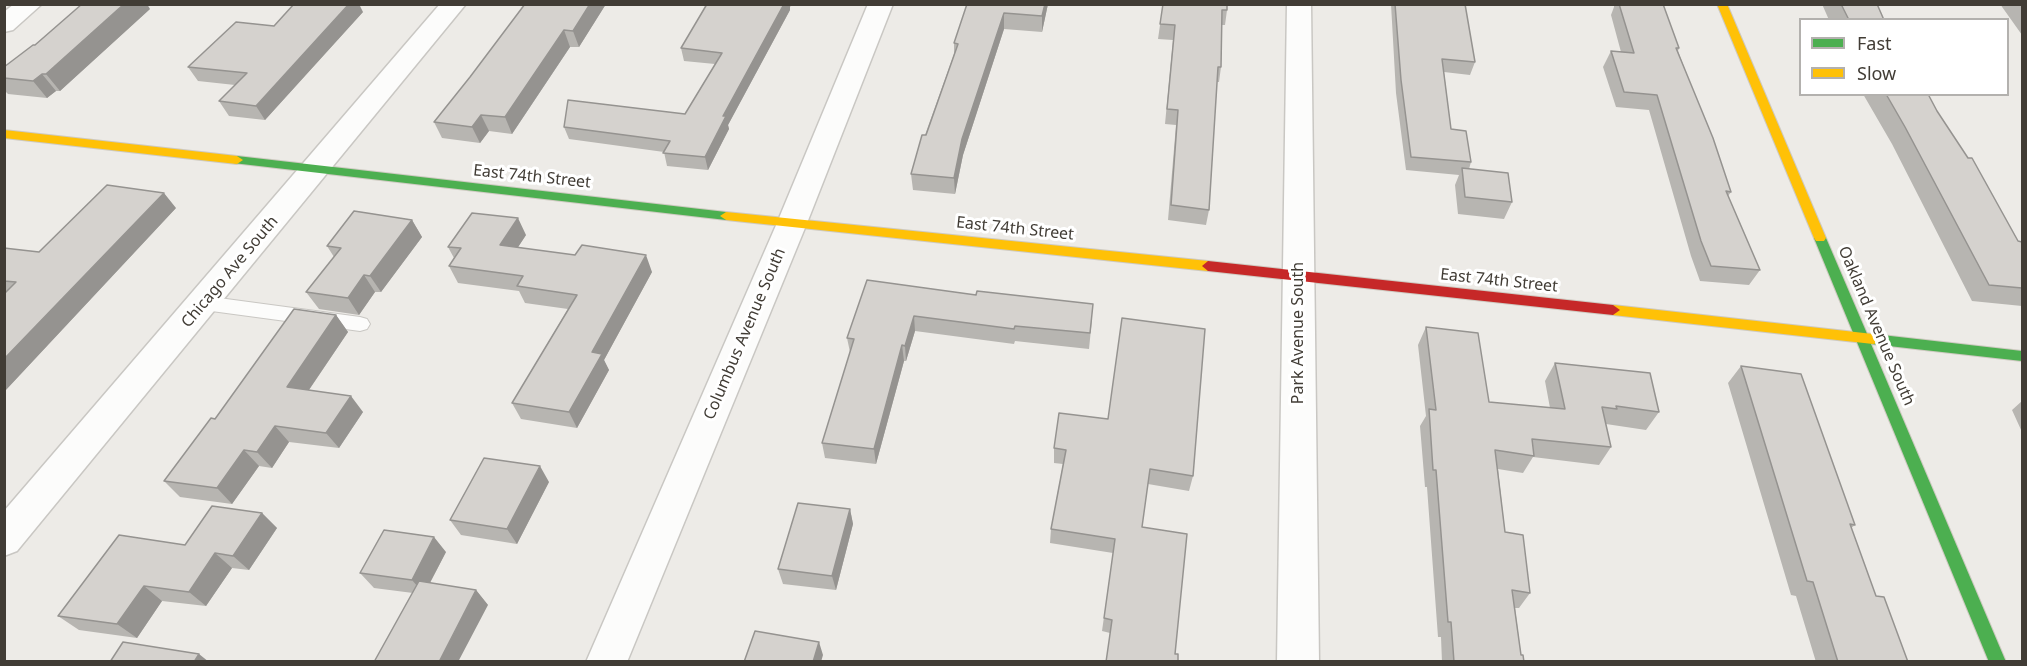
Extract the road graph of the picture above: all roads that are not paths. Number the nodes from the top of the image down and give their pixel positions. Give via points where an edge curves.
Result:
1 (30, 4) edge
2 (454, 4) edge
3 (881, 4) edge
4 (1299, 4) edge
5 (1722, 4) edge
6 (4, 25) edge
7 (4, 134) edge
8 (316, 169) junction
9 (792, 223) junction
10 (1298, 275) junction
11 (204, 303) junction
12 (360, 324) dead end
13 (1863, 339) junction
14 (2022, 356) edge
15 (4, 539) edge
16 (606, 662) edge
17 (1298, 662) edge
18 (1998, 662) edge

1 - 6 street
2 - 8 street, Chicago Ave South
3 - 9 street, Columbus Avenue South
4 - 10 street, Park Avenue South
5 - 13 street, Oakland Avenue South
7 - 8 street, East 74th Street
8 - 9 street, East 74th Street
8 - 11 street, Chicago Ave South
9 - 10 street, East 74th Street
9 - 16 street, Columbus Avenue South
10 - 13 street, East 74th Street
10 - 17 street, Park Avenue South
11 - 12 lane
11 - 15 street, Chicago Ave South
13 - 14 street, East 74th Street
13 - 18 street, Oakland Avenue South

